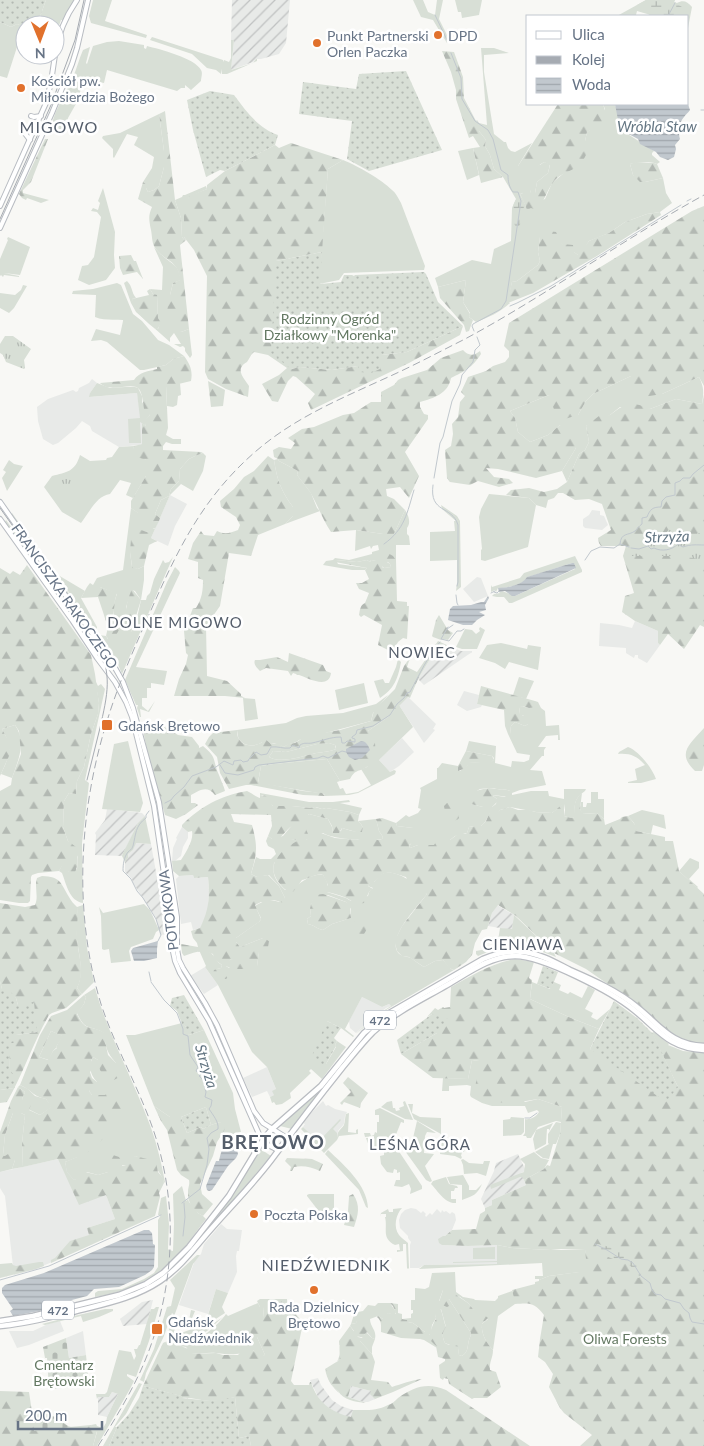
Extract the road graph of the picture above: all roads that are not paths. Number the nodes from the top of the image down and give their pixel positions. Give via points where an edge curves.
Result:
1 (77, 0) edge
2 (88, 0) edge
3 (65, 21) edge
4 (54, 65) edge
5 (31, 116) dead end
6 (40, 116) junction
7 (23, 131) dead end
8 (30, 140) junction
9 (0, 206) edge
10 (0, 228) edge
11 (0, 502) edge
12 (0, 519) edge
13 (110, 659) junction
14 (100, 662) junction
15 (165, 837) joint
16 (159, 839) joint
17 (169, 866) junction
18 (163, 867) junction
19 (171, 943) junction
20 (177, 943) junction
21 (225, 1042) junction
22 (219, 1044) junction
23 (704, 1046) edge
24 (704, 1050) edge
25 (272, 1129) junction
26 (287, 1138) junction
27 (263, 1140) junction
28 (278, 1150) junction
29 (115, 1299) junction
30 (0, 1321) edge
31 (0, 1326) edge

1 - 3 main road
2 - 10 main road via 77,48 46,127
4 - 6 main road via 50,90
5 - 6 main road
6 - 8 main road
7 - 8 main road
8 - 9 main road
11 - 13 main road, FRANCISZKA RAKOCZEGO
12 - 14 main road, FRANCISZKA RAKOCZEGO
13 - 14 main road
13 - 15 main road, FRANCISZKA RAKOCZEGO via 134,711
14 - 16 main road, FRANCISZKA RAKOCZEGO via 118,686 132,717
15 - 17 main road, POTOKOWA
16 - 18 main road, POTOKOWA
17 - 18 main road
17 - 20 main road, POTOKOWA
18 - 19 main road, POTOKOWA via 171,919
19 - 20 main road
19 - 22 main road, POTOKOWA via 178,969
20 - 21 main road, POTOKOWA via 180,964
21 - 22 main road
21 - 25 main road, POTOKOWA via 254,1111
22 - 27 main road, POTOKOWA
23 - 25 main road, 472 via 684,1043 672,1037 630,1002 564,966 528,953 500,953 476,962 376,1023 359,1038 321,1086
24 - 26 main road, 472 via 673,1042 629,1006 551,965 528,957 501,958 478,967 380,1027 357,1049
25 - 26 main road, POTOKOWA
25 - 27 main road, 472
26 - 28 main road, 472
27 - 28 main road
27 - 29 main road, 472 via 229,1196 177,1260 153,1280
28 - 29 main road, 472 via 258,1178 179,1266 148,1288
29 - 30 main road, 472
29 - 31 main road, 472 via 38,1320

